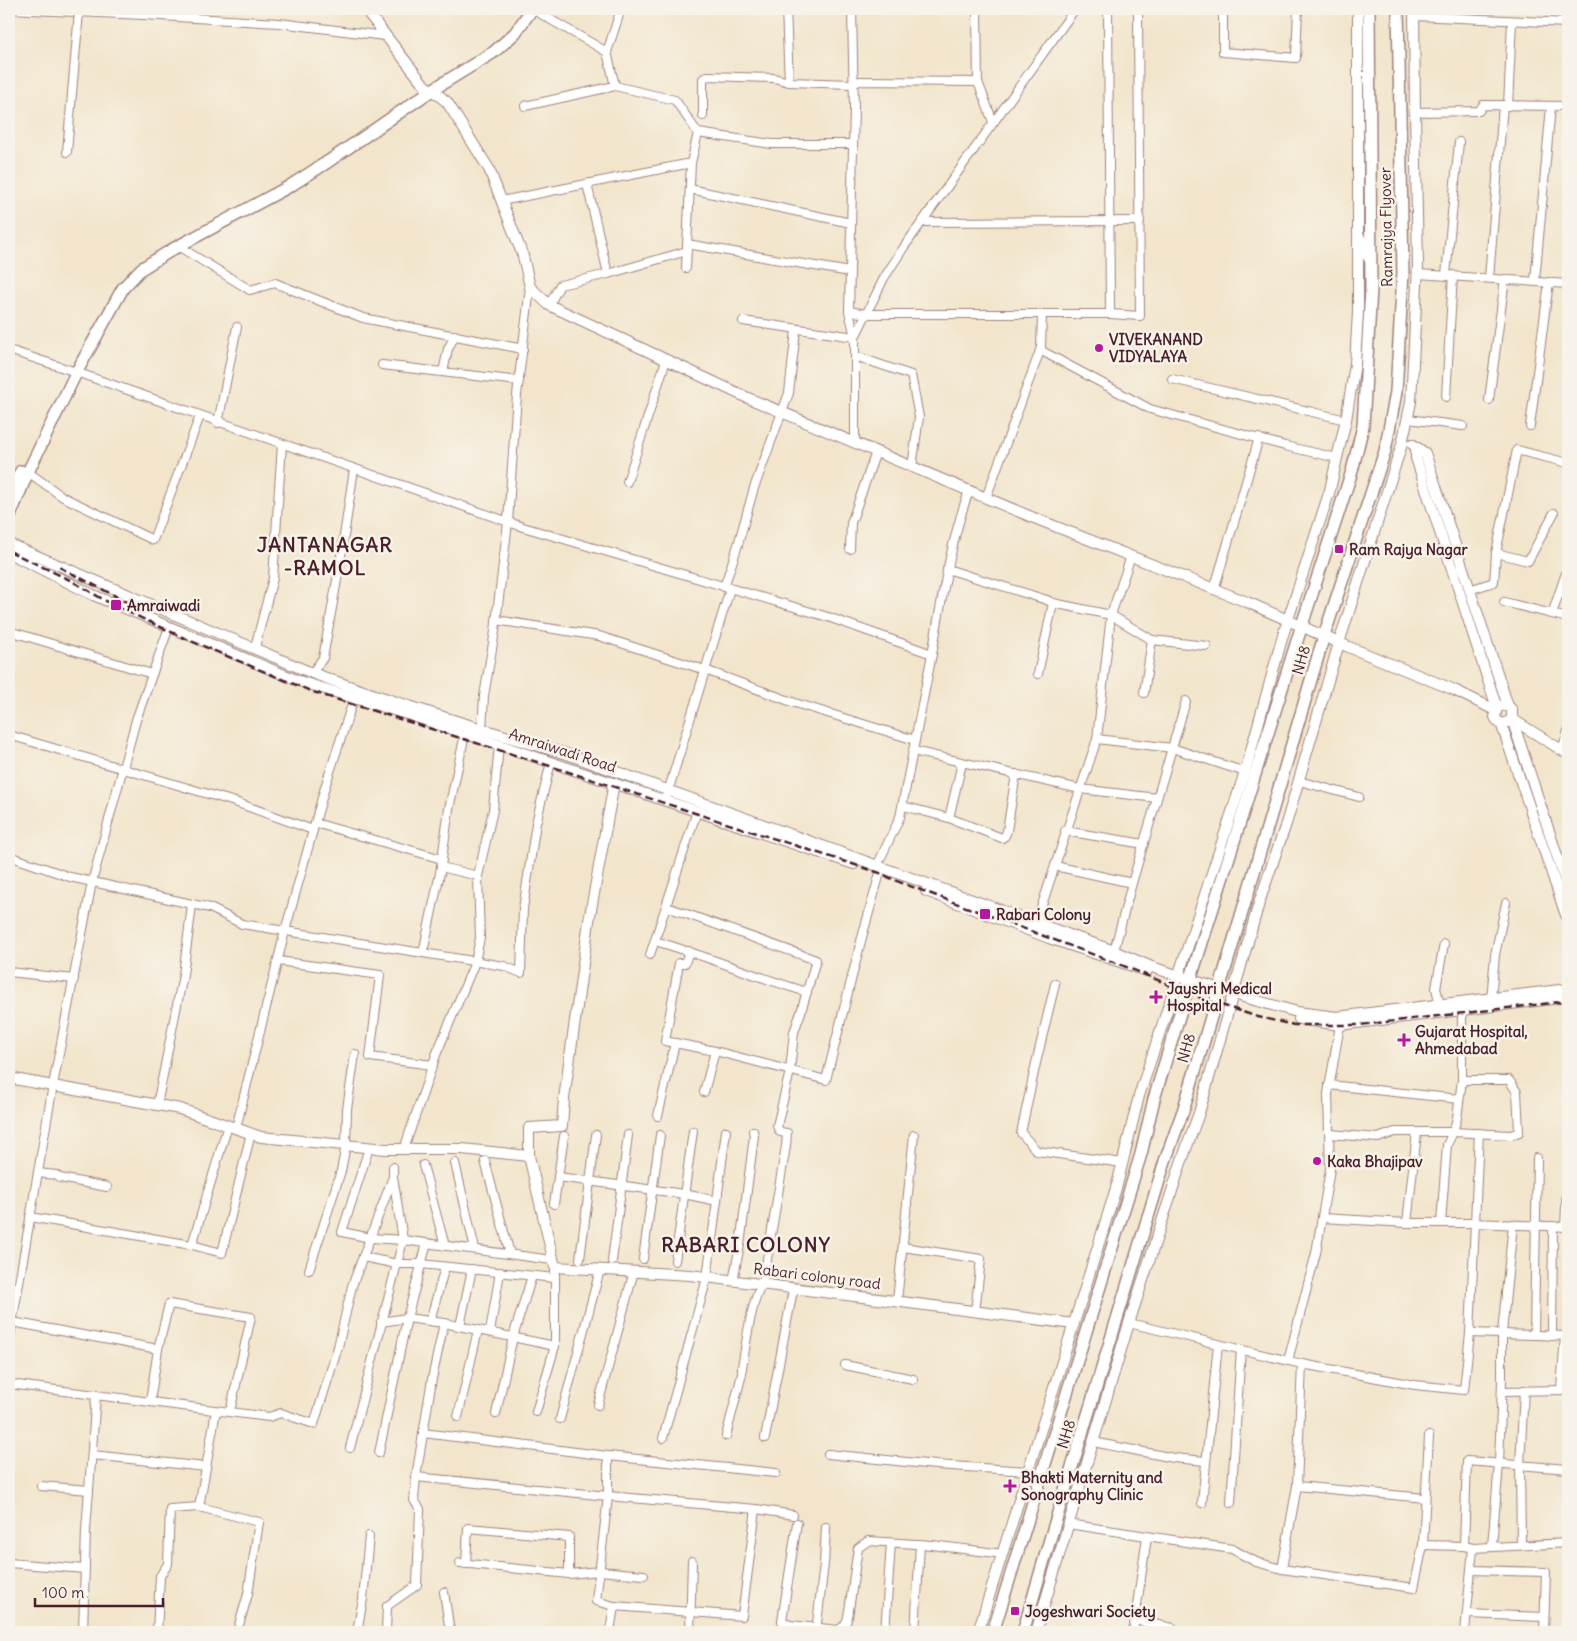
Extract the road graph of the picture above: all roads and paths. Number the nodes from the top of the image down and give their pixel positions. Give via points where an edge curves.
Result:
1 (9, 9) edge
2 (364, 9) edge
3 (524, 9) edge
4 (532, 9) edge
5 (621, 9) edge
6 (786, 9) edge
7 (852, 9) edge
8 (977, 9) edge
9 (1075, 9) edge
10 (1108, 9) edge
11 (1138, 9) edge
12 (1223, 9) edge
13 (1298, 9) edge
14 (1358, 9) edge
15 (1369, 9) edge
16 (1398, 9) edge
17 (37, 10) edge
18 (79, 12) junction
19 (1414, 13) edge
20 (1512, 21) junction
21 (1568, 23) edge
22 (386, 36) junction
23 (607, 52) junction
24 (789, 82) junction
25 (978, 82) junction
26 (853, 84) junction
27 (614, 86) junction
28 (429, 88) junction
29 (525, 106) dead end
30 (1506, 106) junction
31 (1551, 106) junction
32 (1568, 106) edge
33 (1414, 112) junction
34 (703, 116) dead end
35 (993, 122) junction
36 (698, 133) junction
37 (1459, 142) dead end
38 (853, 144) junction
39 (67, 152) dead end
40 (691, 163) junction
41 (587, 184) junction
42 (690, 190) junction
43 (501, 201) junction
44 (1109, 220) junction
45 (1140, 221) junction
46 (922, 222) junction
47 (851, 224) junction
48 (1359, 236) junction
49 (178, 246) junction
50 (687, 248) junction
51 (1370, 262) junction
52 (686, 268) dead end
53 (850, 272) junction
54 (608, 274) junction
55 (1418, 274) junction
56 (1450, 275) junction
57 (1489, 278) junction
58 (1505, 279) junction
59 (1535, 281) junction
60 (1549, 282) junction
61 (1568, 284) edge
62 (530, 287) junction
63 (549, 305) junction
64 (849, 311) junction
65 (868, 314) junction
66 (1042, 314) junction
67 (1110, 314) junction
68 (743, 321) dead end
69 (237, 327) dead end
70 (796, 330) junction
71 (455, 335) junction
72 (855, 337) junction
73 (523, 349) junction
74 (9, 350) edge
75 (1040, 350) junction
76 (855, 356) junction
77 (666, 360) junction
78 (382, 365) dead end
79 (73, 371) junction
80 (443, 372) junction
81 (1172, 379) dead end
82 (519, 381) junction
83 (1446, 398) dead end
84 (1489, 400) dead end
85 (782, 413) junction
86 (200, 416) junction
87 (1408, 418) junction
88 (1346, 420) junction
89 (218, 423) junction
90 (1463, 426) dead end
91 (1530, 426) dead end
92 (1259, 438) junction
93 (1403, 438) junction
94 (855, 443) junction
95 (1386, 443) junction
96 (282, 444) junction
97 (1416, 446) junction
98 (876, 452) junction
99 (1337, 458) junction
100 (1568, 463) edge
101 (912, 467) junction
102 (354, 469) junction
103 (28, 472) junction
104 (627, 482) dead end
105 (969, 491) junction
106 (9, 496) edge
107 (986, 498) junction
108 (1554, 513) dead end
109 (9, 518) edge
110 (508, 522) junction
111 (9, 544) edge
112 (850, 549) dead end
113 (9, 553) edge
114 (1496, 554) junction
115 (1131, 556) junction
116 (1568, 568) edge
117 (947, 569) junction
118 (727, 588) junction
119 (1214, 590) junction
120 (1469, 590) junction
121 (1504, 602) dead end
122 (1053, 604) junction
123 (1552, 614) junction
124 (1111, 615) junction
125 (1568, 618) edge
126 (496, 620) junction
127 (1288, 620) junction
128 (1302, 625) junction
129 (169, 627) junction
130 (9, 631) edge
131 (1324, 636) junction
132 (1152, 640) junction
133 (1339, 643) junction
134 (1207, 646) dead end
135 (255, 648) junction
136 (932, 654) junction
137 (705, 670) junction
138 (312, 673) junction
139 (152, 674) junction
140 (1038, 674) dead end
141 (1144, 693) dead end
142 (354, 698) junction
143 (1186, 701) dead end
144 (1508, 706) junction
145 (1496, 709) junction
146 (1512, 719) junction
147 (1501, 723) junction
148 (482, 730) junction
149 (1568, 731) edge
150 (465, 734) junction
151 (9, 735) edge
152 (1097, 739) junction
153 (915, 740) junction
154 (499, 745) junction
155 (1172, 748) junction
156 (913, 751) junction
157 (1565, 752) edge
158 (551, 762) junction
159 (962, 763) junction
160 (123, 768) junction
161 (1245, 772) junction
162 (1016, 774) junction
163 (1299, 781) junction
164 (614, 783) junction
165 (668, 789) junction
166 (1080, 789) junction
167 (1157, 798) junction
168 (1359, 798) dead end
169 (665, 800) junction
170 (903, 806) junction
171 (697, 811) junction
172 (949, 818) junction
173 (314, 826) junction
174 (1065, 831) junction
175 (1144, 844) junction
176 (9, 856) edge
177 (442, 863) junction
178 (1055, 866) junction
179 (879, 870) junction
180 (478, 876) junction
181 (92, 882) junction
182 (1132, 884) junction
183 (1568, 889) edge
184 (1506, 902) dead end
185 (192, 904) junction
186 (667, 907) junction
187 (1568, 921) edge
188 (1036, 923) junction
189 (285, 931) junction
190 (655, 941) junction
191 (1444, 944) dead end
192 (689, 951) junction
193 (422, 953) junction
194 (650, 955) dead end
195 (1114, 955) junction
196 (278, 962) junction
197 (476, 962) junction
198 (9, 972) edge
199 (74, 979) junction
200 (1177, 979) junction
201 (1189, 983) junction
202 (1055, 984) dead end
203 (1568, 989) edge
204 (807, 992) junction
205 (1218, 992) junction
206 (1233, 997) junction
207 (1568, 997) edge
208 (1491, 998) junction
209 (1440, 1005) junction
210 (1462, 1010) junction
211 (1340, 1024) junction
212 (675, 1043) junction
213 (715, 1051) junction
214 (355, 1054) dead end
215 (433, 1065) junction
216 (790, 1071) junction
217 (9, 1078) edge
218 (1462, 1080) junction
219 (53, 1085) junction
220 (1329, 1085) junction
221 (704, 1092) dead end
222 (1459, 1099) junction
223 (157, 1104) junction
224 (658, 1116) dead end
225 (232, 1127) junction
226 (753, 1130) dead end
227 (726, 1131) dead end
228 (693, 1132) dead end
229 (1417, 1132) junction
230 (1453, 1132) junction
231 (251, 1133) junction
232 (1478, 1133) junction
233 (1330, 1134) junction
234 (596, 1135) dead end
235 (628, 1135) dead end
236 (660, 1135) dead end
237 (914, 1135) dead end
238 (564, 1136) dead end
239 (346, 1145) junction
240 (369, 1148) junction
241 (404, 1149) junction
242 (529, 1156) junction
243 (1537, 1158) dead end
244 (486, 1161) dead end
245 (454, 1163) dead end
246 (1124, 1163) junction
247 (423, 1165) dead end
248 (1568, 1165) edge
249 (393, 1167) dead end
250 (38, 1173) junction
251 (393, 1177) junction
252 (558, 1177) junction
253 (590, 1182) junction
254 (621, 1186) junction
255 (106, 1187) dead end
256 (652, 1190) junction
257 (684, 1194) junction
258 (717, 1201) junction
259 (554, 1204) dead end
260 (30, 1217) junction
261 (1322, 1218) junction
262 (1407, 1223) junction
263 (1441, 1223) junction
264 (1475, 1223) junction
265 (1513, 1224) junction
266 (1536, 1225) junction
267 (1553, 1226) junction
268 (1567, 1227) edge
269 (371, 1238) junction
270 (403, 1240) junction
271 (427, 1243) junction
272 (192, 1245) junction
273 (445, 1246) junction
274 (903, 1247) junction
275 (476, 1249) junction
276 (510, 1254) junction
277 (364, 1257) junction
278 (580, 1259) dead end
279 (643, 1259) dead end
280 (612, 1261) dead end
281 (675, 1261) dead end
282 (397, 1264) junction
283 (421, 1264) junction
284 (445, 1266) junction
285 (554, 1268) junction
286 (472, 1269) junction
287 (309, 1270) dead end
288 (600, 1270) junction
289 (634, 1271) junction
290 (500, 1272) junction
291 (532, 1276) junction
292 (706, 1278) junction
293 (733, 1281) junction
294 (763, 1283) junction
295 (796, 1289) junction
296 (897, 1301) junction
297 (975, 1312) junction
298 (407, 1318) junction
299 (430, 1321) junction
300 (12, 1322) junction
301 (381, 1322) junction
302 (444, 1323) junction
303 (1129, 1323) junction
304 (1074, 1324) junction
305 (460, 1326) junction
306 (478, 1330) junction
307 (490, 1332) junction
308 (1470, 1333) junction
309 (1502, 1333) junction
310 (1534, 1335) junction
311 (1552, 1336) junction
312 (1566, 1336) edge
313 (513, 1337) junction
314 (9, 1341) edge
315 (1218, 1344) junction
316 (555, 1346) junction
317 (1241, 1349) junction
318 (158, 1350) junction
319 (1288, 1361) junction
320 (1302, 1364) junction
321 (845, 1365) dead end
322 (913, 1378) dead end
323 (9, 1384) edge
324 (1524, 1390) junction
325 (1565, 1390) edge
326 (1502, 1391) junction
327 (96, 1395) junction
328 (150, 1402) junction
329 (598, 1405) dead end
330 (216, 1411) junction
331 (230, 1412) junction
332 (536, 1412) dead end
333 (496, 1414) dead end
334 (458, 1418) dead end
335 (560, 1420) dead end
336 (423, 1433) junction
337 (726, 1436) dead end
338 (1429, 1436) dead end
339 (663, 1438) dead end
340 (764, 1438) dead end
341 (1093, 1442) junction
342 (350, 1448) dead end
343 (379, 1453) dead end
344 (828, 1454) dead end
345 (92, 1455) junction
346 (608, 1456) junction
347 (1205, 1461) junction
348 (1498, 1464) junction
349 (1520, 1466) junction
350 (206, 1467) junction
351 (1568, 1470) edge
352 (1028, 1471) junction
353 (776, 1473) dead end
354 (416, 1477) junction
355 (41, 1486) dead end
356 (1297, 1486) junction
357 (89, 1490) junction
358 (608, 1496) junction
359 (1424, 1498) junction
360 (1202, 1503) dead end
361 (1231, 1503) dead end
362 (199, 1507) junction
363 (756, 1508) junction
364 (792, 1515) dead end
365 (797, 1523) dead end
366 (1068, 1524) junction
367 (826, 1527) dead end
368 (369, 1536) dead end
369 (1147, 1537) junction
370 (1568, 1542) edge
371 (891, 1543) junction
372 (920, 1544) junction
373 (1520, 1544) junction
374 (1423, 1545) junction
375 (1464, 1546) junction
376 (1492, 1546) junction
377 (1474, 1548) junction
378 (1003, 1554) junction
379 (692, 1561) dead end
380 (9, 1563) edge
381 (85, 1569) junction
382 (1282, 1569) junction
383 (1471, 1570) junction
384 (600, 1571) junction
385 (569, 1574) junction
386 (644, 1576) dead end
387 (444, 1592) dead end
388 (614, 1606) junction
389 (690, 1612) junction
390 (1467, 1614) junction
391 (1544, 1617) junction
392 (1135, 1620) junction
393 (1173, 1628) dead end
394 (789, 1629) edge
395 (816, 1630) edge
396 (83, 1632) edge
397 (157, 1632) edge
398 (237, 1632) edge
399 (357, 1632) edge
400 (386, 1632) edge
401 (450, 1632) edge
402 (610, 1632) edge
403 (690, 1632) edge
404 (885, 1632) edge
405 (915, 1632) edge
406 (978, 1632) edge
407 (992, 1632) edge
408 (1023, 1632) edge
409 (1036, 1632) edge
410 (1133, 1632) edge
411 (1466, 1632) edge
412 (1544, 1632) edge

1 - 17 street
2 - 22 street
3 - 28 main road via 510,28 490,46
4 - 23 street
4 - 28 main road via 515,33 494,52
5 - 23 street
6 - 24 street
7 - 26 street
8 - 25 street
9 - 35 street
10 - 44 street
11 - 45 street
12 - 13 street via 1223,52 1296,58
14 - 48 street
15 - 51 main road, Ramrajya Flyover
16 - 95 main road, Ramrajya Flyover via 1404,273 1396,392
17 - 18 street
18 - 22 street via 279,23
18 - 39 street
19 - 20 street
19 - 33 street
20 - 21 street
20 - 30 street
22 - 28 street
23 - 27 street
24 - 26 street
24 - 34 street via 774,78 704,77
25 - 26 street via 859,81
25 - 35 street
26 - 38 street
27 - 29 street
27 - 36 street via 674,100
28 - 43 street via 447,102 489,169
28 - 49 main road via 290,186
28 - 79 main road via 286,180 136,264 118,284
30 - 31 street
30 - 33 street via 1483,105 1479,111
30 - 57 street
31 - 32 street
31 - 59 street
33 - 55 street
35 - 46 street
36 - 38 street via 772,144
36 - 40 street
37 - 56 street
38 - 47 street
40 - 41 street
40 - 42 street
41 - 43 street
41 - 54 street
42 - 47 street
42 - 50 street
43 - 62 street via 523,256
44 - 45 street
44 - 46 street
44 - 67 street
45 - 67 street via 1140,316
46 - 65 street via 884,278
47 - 53 street
48 - 51 main road
48 - 88 street via 1356,351
49 - 71 street via 250,290 275,283 364,318
49 - 79 main road via 141,269 123,288
50 - 52 street
50 - 53 street
50 - 54 street
51 - 128 main road, Ramrajya Flyover via 1363,426 1352,471
53 - 64 street
54 - 63 street via 560,285
55 - 56 street
55 - 87 street
56 - 57 street
56 - 83 street
57 - 58 street
58 - 59 street
58 - 84 street
59 - 60 street
60 - 61 street
60 - 91 street
62 - 63 street
62 - 73 street
63 - 77 street
64 - 65 street
64 - 72 street
65 - 66 street
65 - 72 street
66 - 67 street
66 - 75 street
68 - 70 street
69 - 89 street
70 - 72 street
70 - 85 street via 789,393
71 - 73 street
71 - 80 street
72 - 76 street
73 - 82 street
74 - 79 street
75 - 92 street via 1150,409
75 - 107 street
76 - 94 street
76 - 101 street via 910,375 920,417
77 - 85 street
77 - 104 street
78 - 80 street
79 - 86 street
79 - 103 main road
79 - 106 main road
80 - 82 street
81 - 88 street
82 - 110 street
85 - 94 street
85 - 118 street via 754,488
86 - 89 street
86 - 103 street via 153,540 63,496
87 - 90 street
87 - 93 street
88 - 99 street
89 - 96 street
92 - 99 street
92 - 119 street
93 - 95 street
93 - 97 street
93 - 133 street
94 - 98 street
95 - 131 main road, NH8
96 - 102 street
96 - 135 street via 273,578
97 - 120 street via 1425,453
97 - 145 street via 1416,458
98 - 101 street
98 - 112 street via 852,523
99 - 127 street via 1330,490
100 - 114 street via 1517,450
101 - 105 street
102 - 110 street
102 - 138 street via 323,658
103 - 109 main road
105 - 107 street
105 - 117 street
107 - 115 street
108 - 114 street via 1528,561
110 - 118 street
110 - 126 street
111 - 135 street
113 - 129 street, Amraiwadi Road
114 - 120 street via 1494,582
115 - 119 street
115 - 124 street
116 - 123 street
117 - 122 street
117 - 136 street
118 - 136 street via 828,617
118 - 137 street
119 - 127 street
120 - 144 street
121 - 123 street
122 - 124 street
122 - 140 street
123 - 125 street
124 - 132 street
124 - 152 street
126 - 137 street via 599,636
126 - 148 street
127 - 128 street
127 - 161 street
128 - 131 street
128 - 201 main road, NH8
129 - 139 street
129 - 142 street, Amraiwadi Road via 295,680
130 - 139 street
131 - 133 street
131 - 205 main road, NH8
132 - 134 street
132 - 141 street
133 - 145 street
133 - 163 street
135 - 138 street
136 - 153 street
137 - 153 street via 795,703
137 - 165 street
138 - 148 street
139 - 160 street
142 - 150 street, Amraiwadi Road
142 - 173 street
143 - 155 street
144 - 145 street
144 - 146 street via 1512,710
145 - 147 street via 1495,717
146 - 147 street
146 - 157 street
146 - 183 street
147 - 187 street
148 - 165 street via 570,755
149 - 157 street
150 - 154 street, Amraiwadi Road
150 - 177 street
151 - 160 street
152 - 155 street
152 - 166 street
153 - 156 street
154 - 158 street, Amraiwadi Road
154 - 180 street via 493,810
155 - 161 street
155 - 167 street
156 - 159 street
156 - 170 street
158 - 164 street, Amraiwadi Road
158 - 197 street via 536,823 527,880 521,972
159 - 162 street
159 - 172 street
160 - 173 street
160 - 181 street
161 - 200 street
162 - 166 street
162 - 172 street via 1005,836 1002,838
163 - 168 street
163 - 206 street via 1259,903
164 - 169 street, Amraiwadi Road
164 - 242 street via 589,920 562,1126 529,1128
165 - 169 street
165 - 179 street
166 - 167 street
166 - 174 street
167 - 175 street
169 - 171 street, Amraiwadi Road
170 - 172 street
170 - 179 street
171 - 179 street, Amraiwadi Road
171 - 186 street
173 - 177 street
173 - 189 street
174 - 175 street
174 - 178 street
175 - 182 street
176 - 181 street
177 - 180 street
177 - 193 street
178 - 182 street
178 - 188 street
179 - 188 street
179 - 195 street, Amraiwadi Road via 1049,938
179 - 216 street via 826,1080
180 - 197 street via 480,938
181 - 185 street
181 - 199 street
182 - 195 street
184 - 208 street via 1495,955
185 - 189 street via 210,908 242,924
185 - 223 street via 183,975
186 - 190 street
186 - 204 street via 816,960
188 - 195 street
189 - 193 street
189 - 196 street
190 - 192 street
190 - 194 street
191 - 209 street via 1436,988
192 - 204 street
192 - 212 street via 686,963 678,963 665,1041
193 - 197 street
195 - 200 street
196 - 215 street via 380,975 370,1057
196 - 225 street
197 - 215 street
198 - 199 street
199 - 219 street
200 - 201 street
200 - 246 street via 1139,1096
201 - 205 street
201 - 407 main road, NH8 via 1141,1154
202 - 246 street via 1021,1134 1038,1151
203 - 208 street
204 - 216 street via 794,1032
205 - 206 street
205 - 408 main road, NH8
206 - 209 street via 1297,1012 1338,1017
206 - 211 street via 1296,1019
206 - 303 street via 1199,1112
207 - 210 street
208 - 209 street
210 - 211 street
210 - 218 street
211 - 220 street
212 - 213 street
212 - 224 street
213 - 216 street
213 - 221 street
214 - 239 street via 347,1109
215 - 241 street
216 - 294 street via 777,1126 780,1132 787,1133 786,1146
217 - 219 street
218 - 222 street
218 - 232 street via 1509,1080 1517,1092 1519,1132 1511,1135
219 - 223 street
219 - 250 street
220 - 222 street
220 - 233 street
222 - 230 street
223 - 225 street
225 - 231 street
225 - 272 street
226 - 293 street
227 - 258 street
228 - 257 street
229 - 230 street
229 - 233 street via 1395,1132 1378,1138
229 - 262 street
230 - 232 street
230 - 263 street via 1446,1145
231 - 239 street via 260,1137
231 - 272 street via 222,1253
232 - 264 street
233 - 261 street via 1330,1169
234 - 253 street
235 - 254 street
236 - 256 street
237 - 274 street
238 - 252 street
239 - 240 street
239 - 287 street via 341,1171
240 - 241 street
240 - 269 street via 342,1232
241 - 242 street via 462,1149
242 - 285 street
243 - 266 street
244 - 276 street
245 - 275 street
246 - 304 street
247 - 273 street
248 - 268 street
249 - 251 street
250 - 255 street
250 - 260 street
251 - 269 street
251 - 270 street
252 - 253 street
252 - 259 street
253 - 254 street
253 - 278 street
254 - 256 street
254 - 280 street
256 - 257 street
256 - 279 street
257 - 258 street
257 - 281 street
258 - 292 street
260 - 272 street
260 - 300 street
261 - 262 street
261 - 319 street
262 - 263 street
263 - 264 street
264 - 265 street
264 - 308 street
265 - 266 street
265 - 309 street
266 - 267 street
266 - 310 street
267 - 268 street
267 - 311 street
269 - 270 street
269 - 277 street
270 - 271 street
270 - 282 street
271 - 273 street
271 - 283 street
273 - 275 street
274 - 296 street
274 - 297 street via 981,1259
275 - 276 street
276 - 285 street
277 - 282 street
277 - 331 street via 352,1286 338,1347 314,1424 281,1413 269,1417
282 - 283 street
282 - 301 street
283 - 284 street
283 - 298 street
284 - 286 street
284 - 299 street
285 - 288 street, Rabari colony road
285 - 291 street
285 - 316 street
286 - 290 street
286 - 305 street
288 - 289 street, Rabari colony road
288 - 335 street
289 - 292 street, Rabari colony road
289 - 329 street
290 - 291 street
290 - 307 street
291 - 313 street
292 - 293 street, Rabari colony road
292 - 339 street
293 - 294 street, Rabari colony road
294 - 295 street, Rabari colony road
294 - 337 street via 755,1301 742,1374
295 - 296 street, Rabari colony road
295 - 340 street
296 - 297 street, Rabari colony road
297 - 304 street, Rabari colony road
298 - 299 street
298 - 301 street
298 - 343 street
299 - 302 street
300 - 314 street
300 - 318 street
301 - 342 street
302 - 305 street
302 - 336 street
303 - 315 street
303 - 341 street
304 - 352 street
305 - 306 street
306 - 307 street
306 - 334 street
307 - 313 street
308 - 309 street
308 - 320 street via 1464,1390 1415,1386
309 - 310 street
309 - 326 street
310 - 311 street
311 - 312 street
312 - 325 street
313 - 316 street
313 - 333 street
315 - 317 street
315 - 347 street
316 - 332 street
317 - 319 street
317 - 361 street
318 - 328 street
318 - 331 street via 169,1304 251,1317
319 - 320 street
320 - 356 street
321 - 322 street
323 - 327 street
324 - 325 street
324 - 326 street
324 - 349 street
326 - 348 street
327 - 328 street
327 - 345 street
328 - 330 street
330 - 331 street
330 - 350 street
336 - 346 street
336 - 354 street
338 - 359 street
341 - 347 street
341 - 366 street
344 - 352 street
345 - 350 street
345 - 357 street
346 - 353 street
346 - 358 street
347 - 360 street
348 - 349 street
348 - 375 street via 1467,1462
348 - 376 street
349 - 351 street
349 - 373 street
350 - 362 street
352 - 378 street
354 - 358 street
354 - 400 street via 414,1500 420,1509 417,1585 387,1606
355 - 357 street
356 - 359 street
356 - 382 street
357 - 381 street
358 - 363 street
358 - 384 street
359 - 374 street
362 - 397 street via 170,1509 168,1564 160,1576
362 - 398 street via 259,1522 248,1594
363 - 364 street
363 - 389 street via 742,1616
365 - 394 street via 782,1621
366 - 369 street
366 - 409 street
367 - 395 street
368 - 399 street
369 - 382 street via 1232,1550 1256,1562
369 - 392 street
370 - 373 street
371 - 372 street
371 - 395 street via 868,1541 858,1548 846,1623 838,1630
371 - 404 street
372 - 378 street
372 - 405 street
373 - 376 street
374 - 375 street
374 - 382 street via 1414,1588
375 - 377 street
376 - 377 street
377 - 383 street
378 - 406 street
379 - 389 street
380 - 381 street
381 - 396 street
383 - 390 street
383 - 391 street via 1546,1572
384 - 385 street
384 - 386 street
384 - 388 street via 596,1601
385 - 385 street via 463,1563 468,1528 569,1537
387 - 401 street
388 - 389 street
388 - 402 street
389 - 403 street
390 - 391 street
390 - 411 street
391 - 412 street
392 - 393 street
392 - 410 street
394 - 395 street

